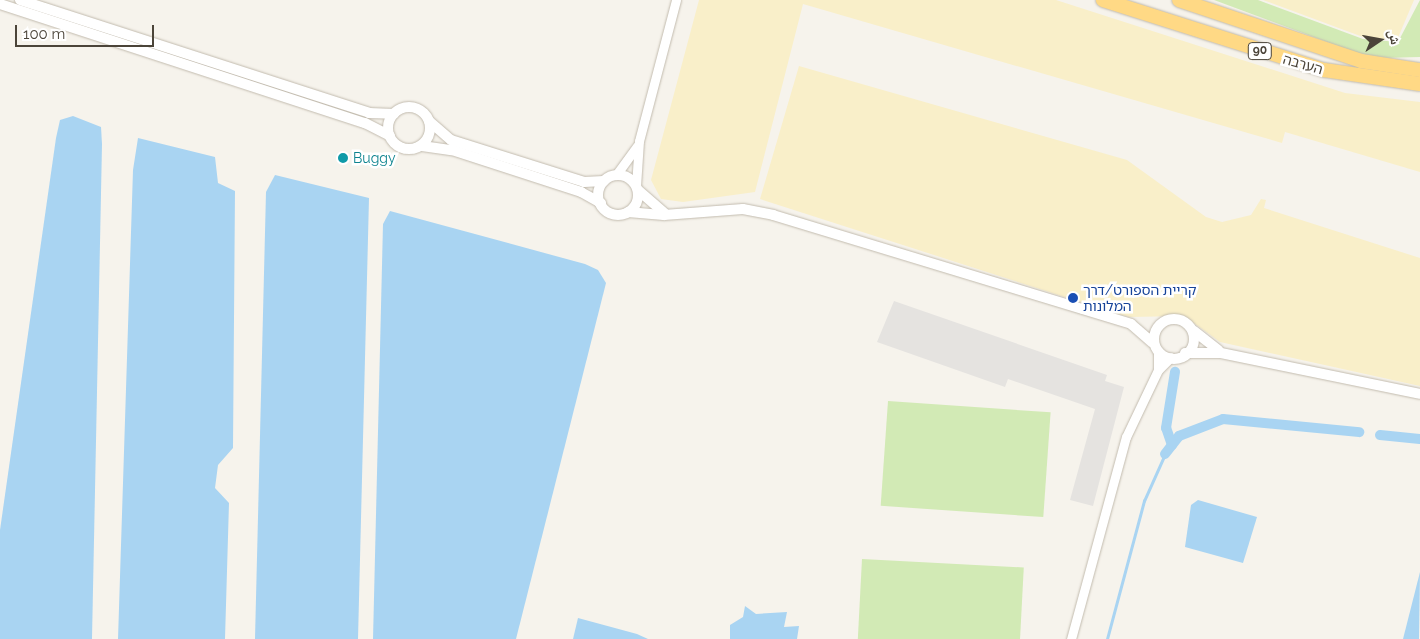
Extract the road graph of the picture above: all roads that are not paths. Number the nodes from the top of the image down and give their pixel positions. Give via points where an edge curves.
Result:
1 (20, 0) edge
2 (676, 0) edge
3 (1104, 0) edge
4 (1179, 0) edge
5 (0, 4) edge
6 (1420, 70) edge
7 (1353, 76) junction
8 (1420, 84) edge
9 (1420, 94) edge
10 (394, 114) junction
11 (429, 121) junction
12 (390, 136) junction
13 (639, 141) junction
14 (422, 146) junction
15 (616, 175) junction
16 (604, 181) junction
17 (637, 188) junction
18 (600, 203) junction
19 (628, 212) junction
20 (672, 215) junction
21 (1166, 322) junction
22 (1131, 324) junction
23 (1194, 331) junction
24 (1152, 342) junction
25 (1158, 353) junction
26 (1186, 354) junction
27 (1226, 354) junction
28 (1171, 357) junction
29 (1158, 370) junction
30 (1420, 394) edge
31 (1071, 639) edge

1 - 10 street via 369,113
2 - 13 street
3 - 7 highway, הערבה / 90
4 - 6 highway, הערבה / 90 via 1361,61
5 - 12 street via 365,123
7 - 8 highway, הערבה / 90
7 - 9 highway
10 - 11 street via 414,108
10 - 12 street
11 - 14 street via 429,135
11 - 16 street via 451,140 584,182
12 - 14 street via 402,148
13 - 15 street
13 - 17 street
14 - 18 street via 461,153 581,192
15 - 16 street
15 - 17 street via 629,178
16 - 18 street via 598,193
17 - 19 street via 638,201
17 - 20 street via 655,208
18 - 19 street via 612,214
19 - 20 street
20 - 22 street via 735,209 767,213
21 - 22 street
21 - 23 street via 1182,322
21 - 24 street via 1156,330
22 - 24 street
23 - 26 street via 1195,342
23 - 27 street
24 - 25 street
25 - 28 street
25 - 29 street
26 - 27 street
26 - 28 street
27 - 30 street
28 - 29 street
29 - 31 street via 1126,437

